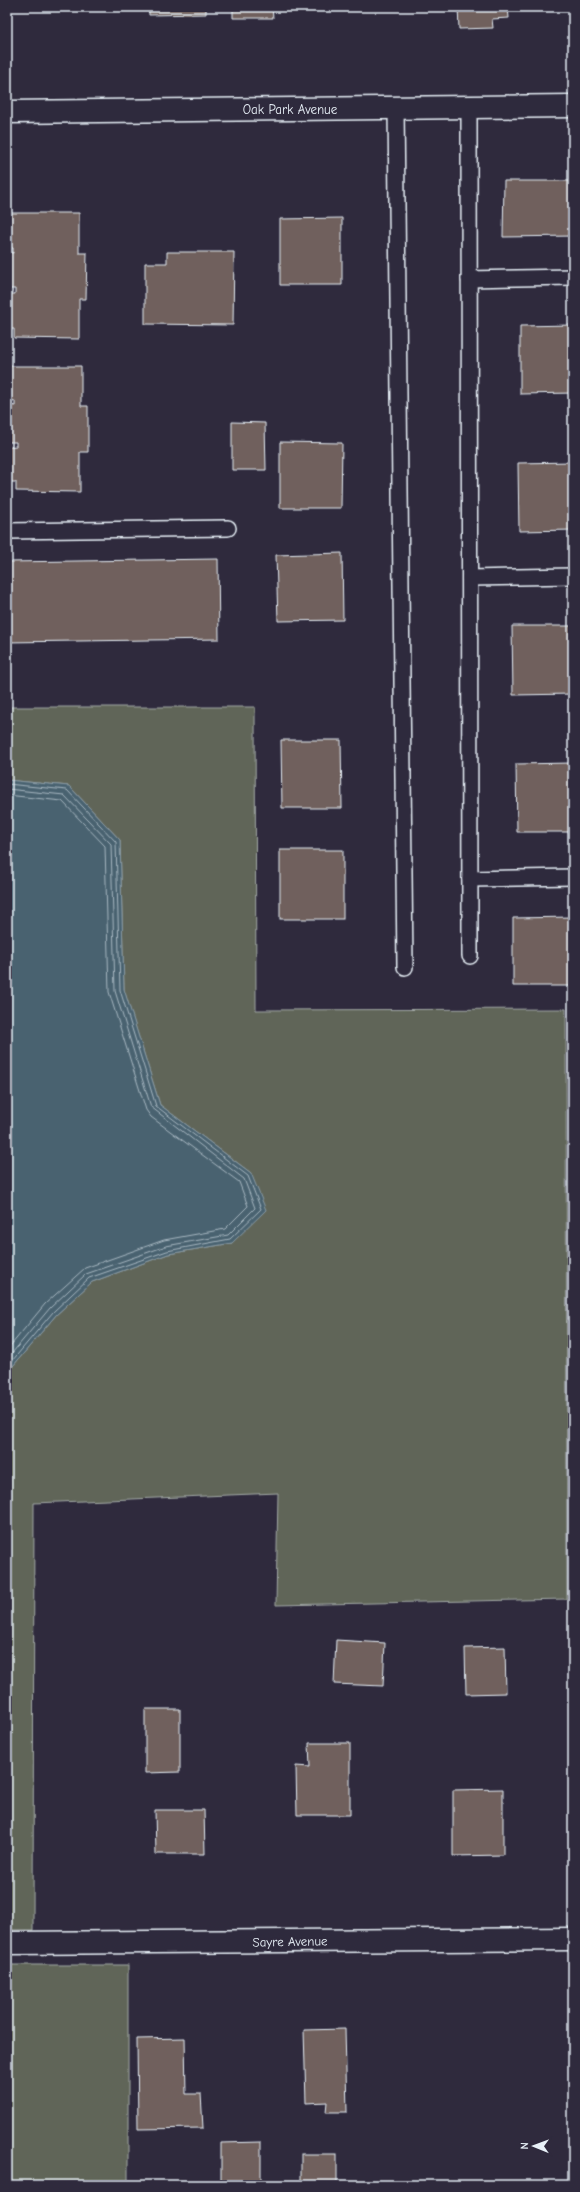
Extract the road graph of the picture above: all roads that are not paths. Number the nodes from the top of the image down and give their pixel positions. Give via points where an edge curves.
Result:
1 (573, 106) edge
2 (469, 107) junction
3 (396, 108) junction
4 (7, 112) edge
5 (573, 277) edge
6 (469, 278) junction
7 (228, 528) dead end
8 (7, 531) edge
9 (573, 576) edge
10 (470, 578) junction
11 (573, 877) edge
12 (470, 879) junction
13 (470, 956) dead end
14 (405, 967) dead end
15 (573, 1939) edge
16 (7, 1943) edge

1 - 2 street, Oak Park Avenue
2 - 3 street, Oak Park Avenue
2 - 6 lane
3 - 4 street, Oak Park Avenue
3 - 14 lane
5 - 6 lane
6 - 10 lane
7 - 8 lane
9 - 10 lane
10 - 12 lane
11 - 12 lane
12 - 13 lane
15 - 16 street, Sayre Avenue

